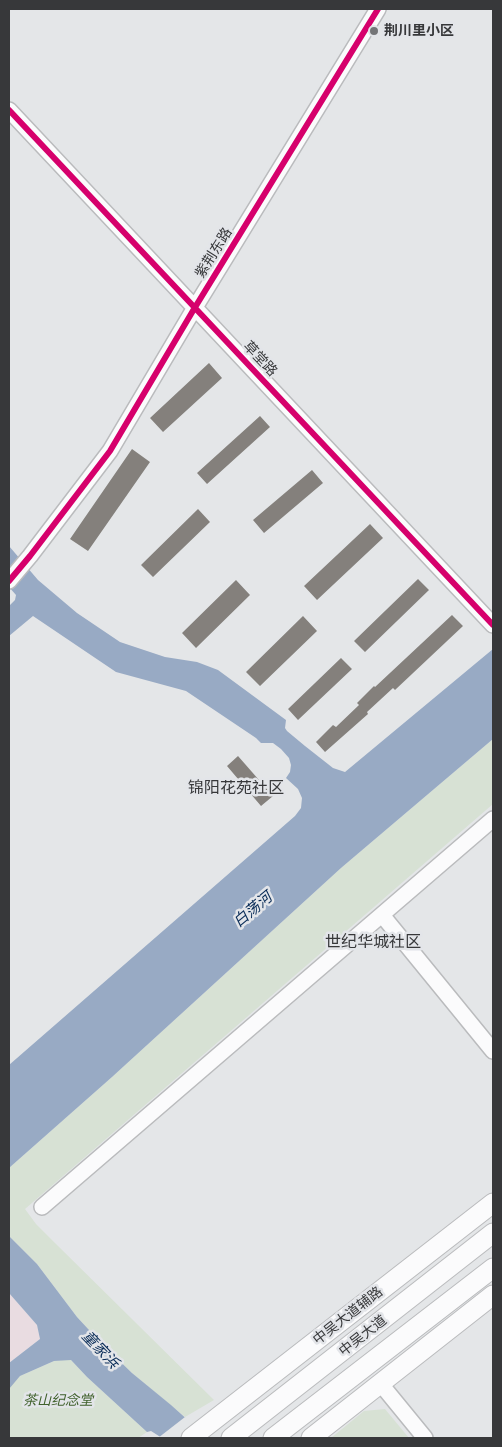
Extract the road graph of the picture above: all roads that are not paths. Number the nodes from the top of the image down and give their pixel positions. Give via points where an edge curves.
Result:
1 (369, 9) edge
2 (378, 9) edge
3 (9, 110) edge
4 (192, 306) junction
5 (28, 555) junction
6 (9, 573) edge
7 (9, 581) edge
8 (493, 626) edge
9 (493, 819) edge
10 (382, 915) junction
11 (493, 1051) edge
12 (491, 1205) edge
13 (42, 1207) dead end
14 (493, 1233) edge
15 (493, 1254) edge
16 (493, 1268) edge
17 (493, 1295) edge
18 (431, 1316) junction
19 (386, 1318) junction
20 (380, 1383) junction
21 (198, 1433) edge
22 (231, 1438) edge
23 (273, 1438) edge
24 (310, 1438) edge
25 (425, 1438) edge

1 - 4 street, 紫荆东路
2 - 4 street, 紫荆东路
3 - 4 street, 草堂路
4 - 5 street, 紫荆东路 via 114,436
4 - 8 street, 草堂路
5 - 6 street
5 - 7 street
9 - 10 street
10 - 11 street
10 - 13 street
12 - 19 main road via 453,1255 412,1286
12 - 21 main road, 中吴大道辅路
14 - 19 main road, 中吴大道
15 - 18 main road via 446,1290
16 - 18 main road, 中吴大道
17 - 20 main road
18 - 23 main road, 中吴大道
19 - 22 main road, 中吴大道
20 - 24 main road
20 - 25 street

